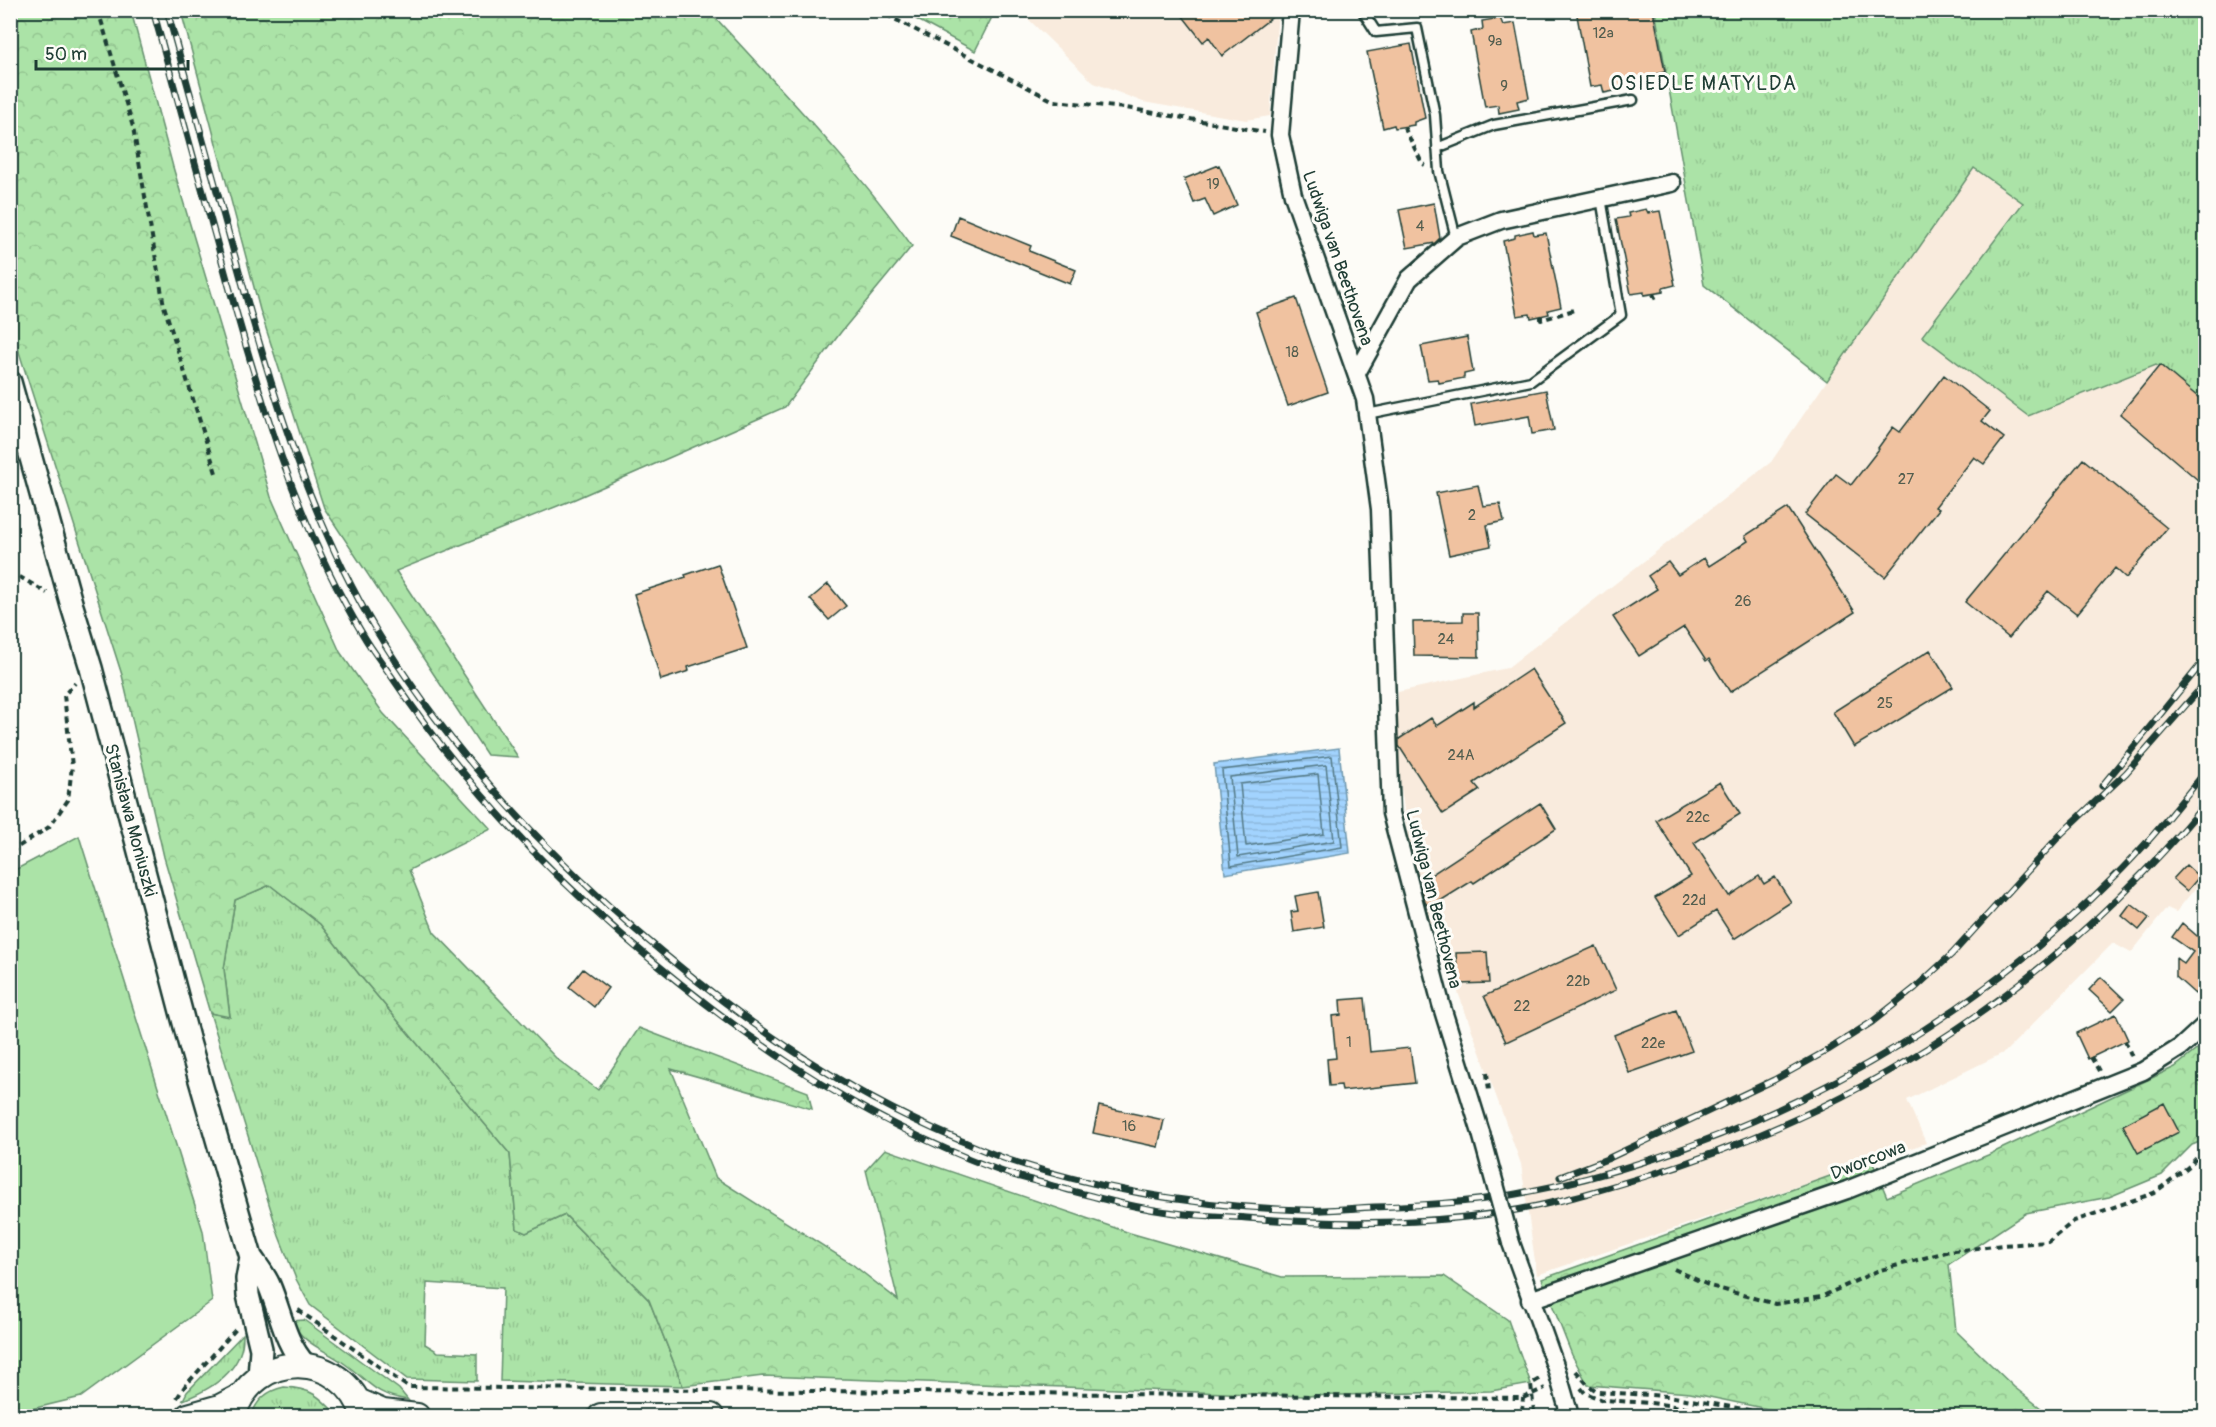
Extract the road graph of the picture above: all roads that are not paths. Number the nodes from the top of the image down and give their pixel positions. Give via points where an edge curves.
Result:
1 (1291, 10) edge
2 (1362, 10) edge
3 (1633, 100) dead end
4 (1437, 148) junction
5 (1672, 183) dead end
6 (1601, 198) junction
7 (1456, 238) junction
8 (1357, 373) junction
9 (10, 382) edge
10 (1367, 414) junction
11 (2205, 1024) edge
12 (250, 1257) junction
13 (1530, 1300) junction
14 (305, 1365) junction
15 (259, 1377) junction
16 (237, 1406) edge
17 (361, 1409) edge
18 (182, 1410) edge
19 (417, 1416) edge
20 (601, 1416) edge
21 (711, 1416) edge
22 (1570, 1416) edge

1 - 8 street, Ludwiga van Beethovena via 1281,135 1293,195
2 - 4 lane via 1376,32 1417,28 1435,115
3 - 4 lane via 1494,125
4 - 7 lane
5 - 6 street, Ludwiga van Beethovena
6 - 7 street, Ludwiga van Beethovena via 1501,220
6 - 10 lane via 1621,315 1532,381
7 - 8 street, Ludwiga van Beethovena via 1409,279
8 - 10 street, Ludwiga van Beethovena
9 - 12 street, Stanisława Moniuszki
10 - 13 street, Ludwiga van Beethovena, bridge via 1380,509 1391,813 1441,1004
11 - 13 street, Dworcowa via 2181,1047 2143,1071 1847,1190
12 - 14 street, Stanisława Moniuszki via 269,1285 287,1340
12 - 15 street, Stanisława Moniuszki via 248,1295 261,1349
13 - 22 street, Ludwiga van Beethovena
14 - 15 main road via 281,1368
14 - 17 main road via 337,1377 352,1391
15 - 16 main road
16 - 18 main road
17 - 19 main road
20 - 21 main road

